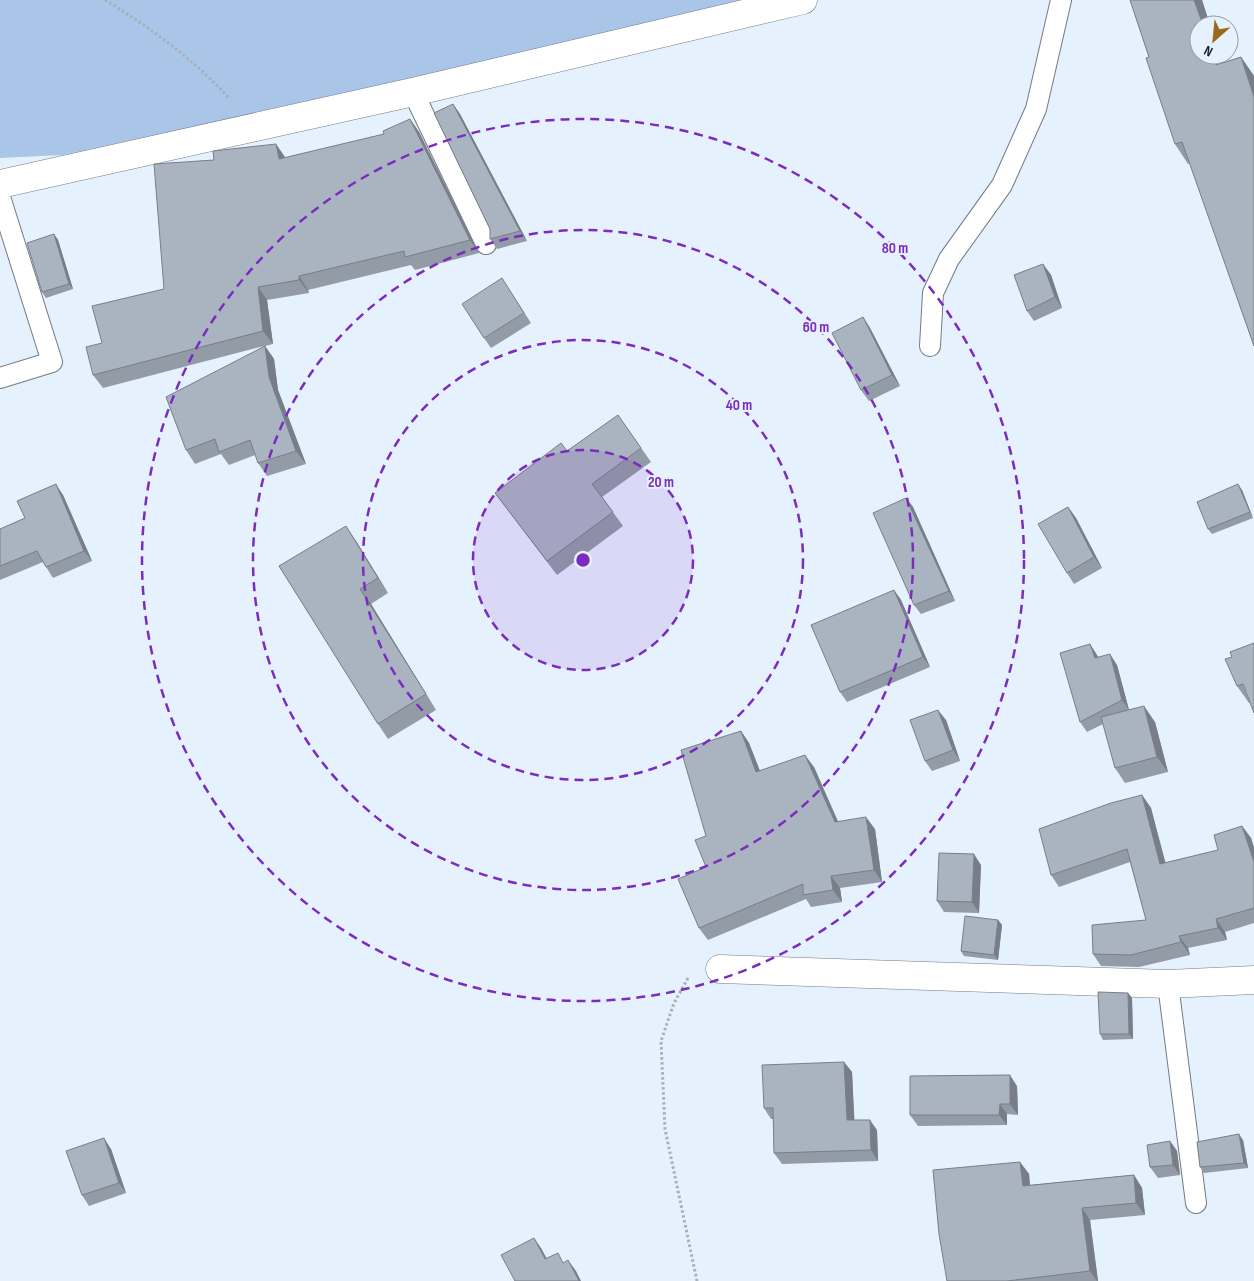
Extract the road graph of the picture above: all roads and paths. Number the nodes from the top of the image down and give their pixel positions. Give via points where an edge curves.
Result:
1 (105, 0) edge
2 (803, 0) edge
3 (1061, 0) edge
4 (413, 92) junction
5 (256, 127) junction
6 (0, 184) edge
7 (0, 197) edge
8 (486, 244) dead end
9 (930, 346) dead end
10 (0, 378) edge
11 (720, 969) joint
12 (1254, 980) edge
13 (1168, 984) junction
14 (1196, 1203) dead end
15 (696, 1281) edge

1 - 5 path via 146,25 202,70
2 - 4 street
3 - 9 lane via 1036,110 1002,185 949,259 933,293
4 - 5 street
4 - 8 lane
5 - 6 street
7 - 10 lane via 52,362
11 - 13 street
11 - 15 path via 687,979 674,1003 661,1041 665,1129
12 - 13 street
13 - 14 lane

